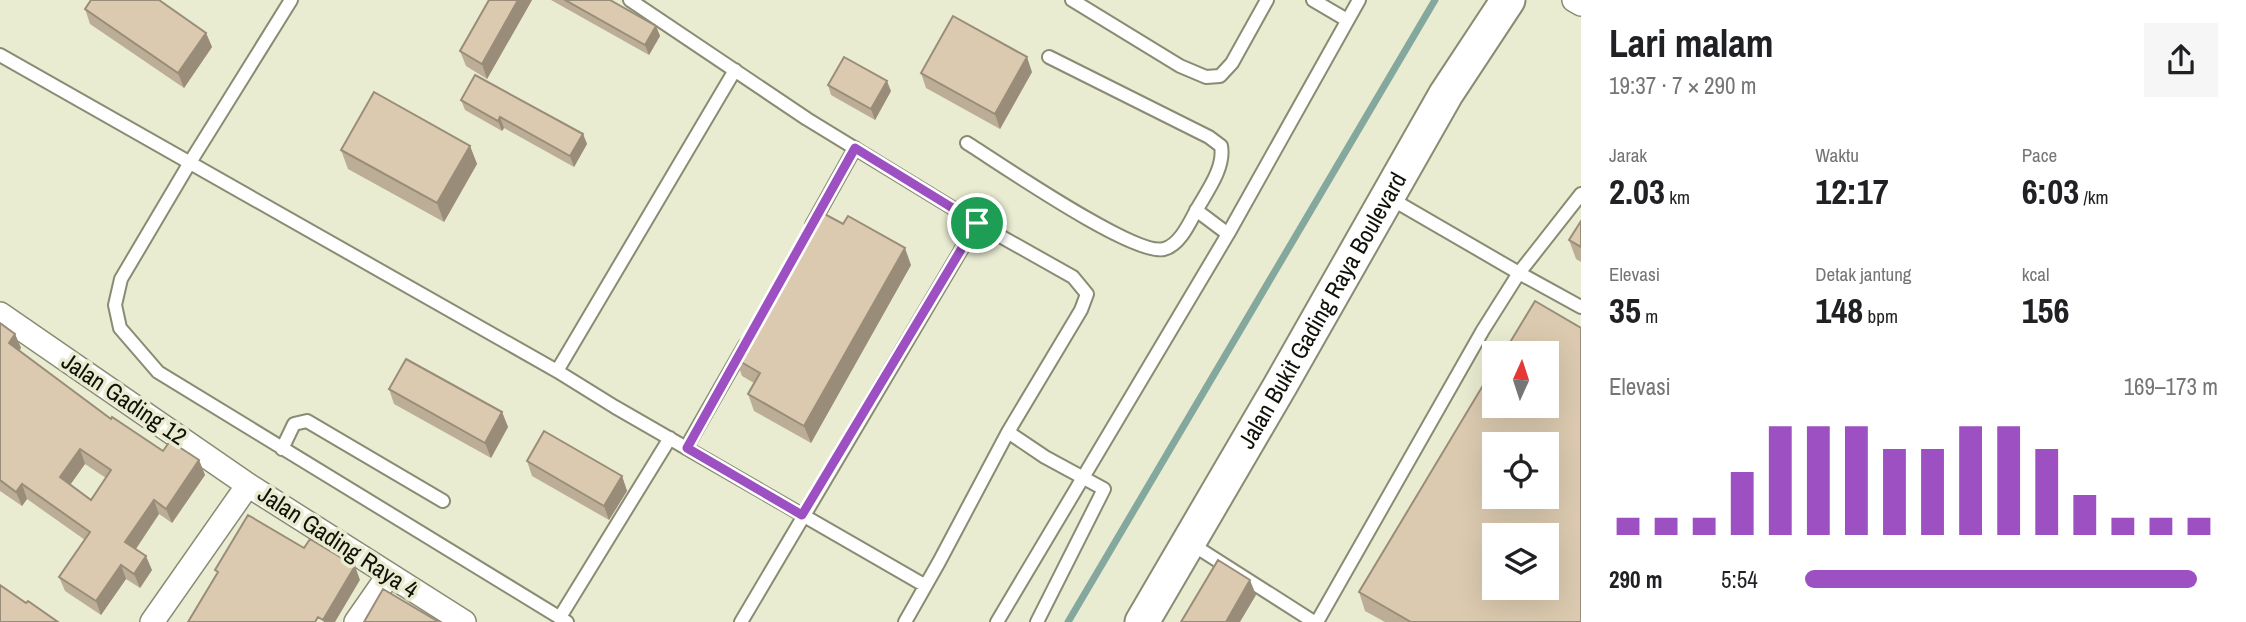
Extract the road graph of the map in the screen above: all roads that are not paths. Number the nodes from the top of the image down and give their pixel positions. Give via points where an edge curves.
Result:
1 (291, 0) edge
2 (629, 0) edge
3 (1072, 0) edge
4 (1102, 0) edge
5 (1267, 0) edge
6 (1313, 0) edge
7 (1359, 0) edge
8 (1507, 0) edge
9 (1574, 0) edge
10 (1581, 4) edge
11 (1095, 13) junction
12 (1347, 20) junction
13 (0, 55) edge
14 (1049, 57) dead end
15 (735, 69) junction
16 (967, 144) dead end
17 (855, 148) junction
18 (189, 164) junction
19 (1581, 194) edge
20 (1388, 197) junction
21 (1196, 211) junction
22 (977, 223) junction
23 (808, 232) edge
24 (1228, 234) junction
25 (1519, 273) junction
26 (1581, 307) edge
27 (0, 314) edge
28 (754, 328) edge
29 (557, 371) junction
30 (1008, 432) junction
31 (670, 438) junction
32 (687, 448) junction
33 (282, 449) junction
34 (1082, 477) junction
35 (248, 485) junction
36 (443, 501) dead end
37 (802, 515) junction
38 (1189, 542) junction
39 (388, 576) junction
40 (924, 585) junction
41 (1137, 617) edge
42 (564, 620) edge
43 (152, 622) edge
44 (356, 622) edge
45 (464, 622) edge
46 (741, 622) edge
47 (905, 622) edge
48 (997, 622) edge
49 (1037, 622) edge
50 (1315, 622) edge

1 - 18 lane
2 - 15 lane
3 - 11 lane
4 - 11 lane
5 - 11 lane via 1220,76 1206,77 1180,66
6 - 12 lane
7 - 12 lane
8 - 20 street, Jalan Bukit Gading Raya Boulevard via 1446,94
9 - 10 street
12 - 24 lane
13 - 18 lane
14 - 21 lane via 1220,146 1223,159
15 - 17 lane
15 - 29 lane
16 - 21 lane via 1109,230 1150,249 1164,249 1175,242
17 - 22 lane
17 - 23 lane
18 - 29 lane
18 - 33 lane via 121,279 116,305 120,328 158,372
19 - 25 lane
20 - 25 lane
20 - 38 street, Jalan Bukit Gading Raya Boulevard
21 - 24 lane
22 - 30 lane via 1073,277 1087,294
22 - 37 lane
24 - 34 lane
25 - 26 lane
25 - 50 lane
27 - 35 street, Jalan Gading 12
28 - 32 lane
29 - 31 lane
30 - 34 lane
30 - 40 lane
31 - 32 lane
31 - 42 lane
32 - 37 lane
33 - 36 lane via 294,424 307,421
33 - 42 lane
34 - 48 lane
34 - 49 lane via 1104,489
35 - 39 street, Jalan Gading Raya 4
35 - 43 street
37 - 40 lane
37 - 46 lane
38 - 41 street, Jalan Bukit Gading Raya Boulevard
38 - 50 lane
39 - 44 street
39 - 45 street, Jalan Gading Raya 4
40 - 47 lane

